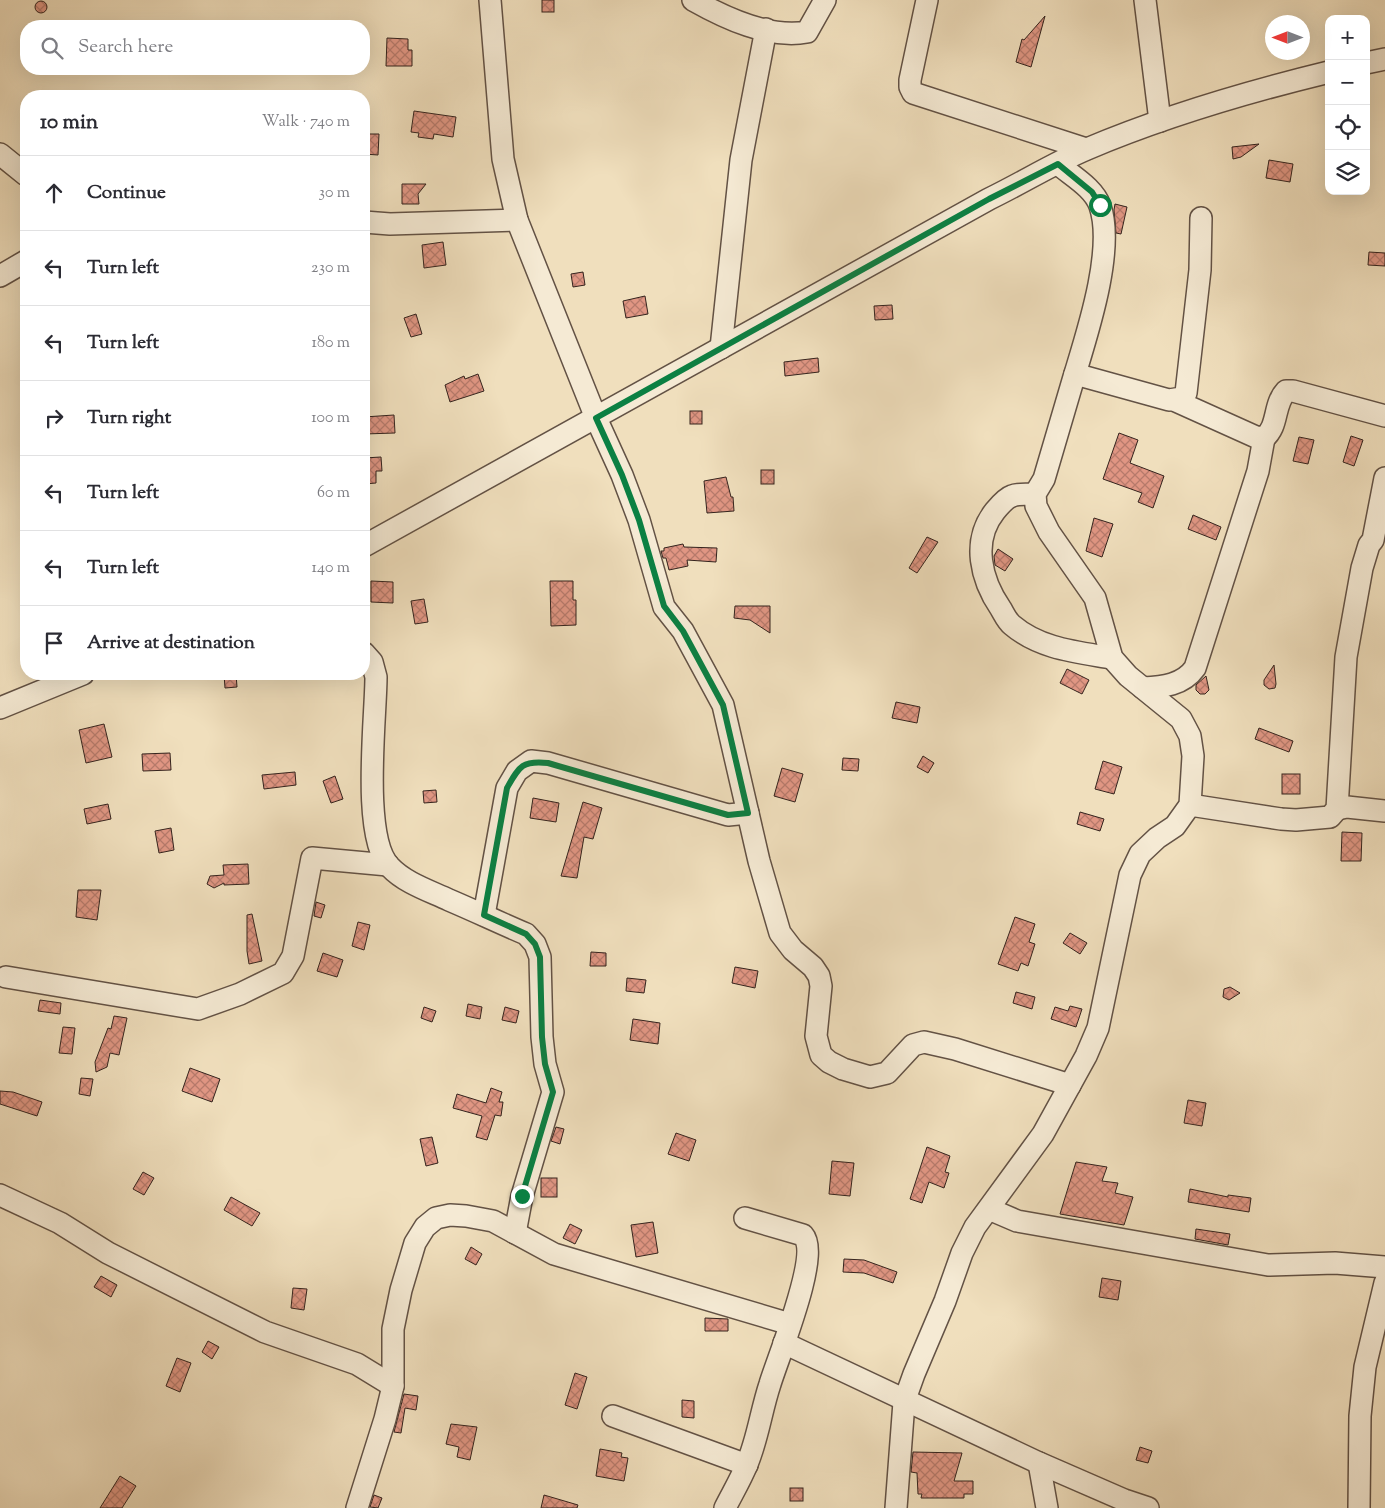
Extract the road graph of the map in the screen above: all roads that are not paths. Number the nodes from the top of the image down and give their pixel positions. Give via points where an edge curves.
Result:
1 (490, 0) edge
2 (824, 0) edge
3 (927, 0) edge
4 (1144, 0) edge
5 (699, 1) edge
6 (766, 29) junction
7 (1385, 59) edge
8 (1370, 62) edge
9 (1325, 73) edge
10 (1160, 121) junction
11 (1086, 149) junction
12 (0, 154) edge
13 (1058, 164) junction
14 (20, 170) edge
15 (1201, 218) dead end
16 (517, 220) junction
17 (370, 222) edge
18 (20, 264) edge
19 (0, 276) edge
20 (720, 348) junction
21 (1075, 374) junction
22 (1176, 401) junction
23 (1385, 416) edge
24 (596, 418) junction
25 (1264, 438) junction
26 (1385, 478) edge
27 (1035, 494) junction
28 (1379, 539) edge
29 (370, 543) edge
30 (1112, 658) junction
31 (370, 660) edge
32 (68, 680) edge
33 (1143, 688) junction
34 (0, 708) edge
35 (1190, 805) junction
36 (1337, 808) junction
37 (1385, 811) edge
38 (748, 813) junction
39 (388, 865) junction
40 (484, 915) junction
41 (6, 977) dead end
42 (1070, 1086) junction
43 (0, 1195) edge
44 (989, 1209) junction
45 (745, 1218) dead end
46 (515, 1232) junction
47 (1385, 1267) edge
48 (1385, 1283) edge
49 (787, 1334) junction
50 (392, 1386) junction
51 (904, 1402) junction
52 (613, 1416) dead end
53 (1039, 1463) junction
54 (747, 1465) junction
55 (356, 1508) edge
56 (725, 1508) edge
57 (896, 1508) edge
58 (1047, 1508) edge
59 (1148, 1508) edge
60 (1359, 1508) edge

1 - 16 street via 504,158
2 - 6 street via 807,32 796,34
3 - 11 street via 910,80 913,93
4 - 10 street
5 - 6 street via 723,16
6 - 20 street via 741,160
7 - 8 street
9 - 10 street via 1247,93
10 - 11 street
11 - 13 street
12 - 14 street
13 - 20 street
13 - 21 street via 1092,192 1104,219 1102,266 1091,322
15 - 22 street via 1200,270 1188,385 1186,393
16 - 17 street
16 - 24 street
18 - 19 street
20 - 24 street
21 - 22 street
21 - 27 street via 1044,479
22 - 25 street
23 - 25 street via 1286,391 1280,397 1271,432
24 - 29 street
24 - 38 street via 639,520 664,606 683,631 723,705
25 - 33 street via 1258,471 1195,668 1183,681
26 - 28 street
27 - 30 street via 1036,506 1049,532 1095,598
27 - 30 street via 1013,495 1000,504 986,521 981,547 982,571 991,595 1010,624 1031,639 1052,647
28 - 36 street via 1369,544 1362,568 1346,657
30 - 33 street
31 - 39 street via 376,677 371,786 376,829
32 - 34 street
33 - 35 street via 1181,719 1190,736 1194,756
35 - 36 street via 1296,820 1330,817
35 - 42 street via 1175,826 1140,854 1130,875 1098,1028
36 - 37 street
38 - 40 street via 728,815 548,763 531,761 517,770 507,788
38 - 42 street via 780,933 819,976 816,1036 821,1055 829,1062 870,1077 887,1073 913,1045 924,1042
39 - 40 street via 398,875
39 - 41 street via 312,858 293,956 283,973 240,994 198,1009
40 - 46 street via 526,934 540,957 542,1037 553,1092 522,1196
42 - 44 street via 1043,1134
43 - 50 street via 250,1324 357,1364
44 - 47 street via 1017,1221 1268,1265 1335,1263
44 - 51 street via 975,1227 962,1253
45 - 49 street via 804,1236 807,1240 804,1282
46 - 49 street via 554,1254
46 - 50 street via 493,1221 450,1215 436,1218 426,1227 415,1243 396,1309
48 - 60 street via 1365,1367 1360,1416
49 - 51 street
49 - 54 street
50 - 55 street via 385,1419
51 - 53 street
51 - 57 street
52 - 54 street
53 - 58 street
53 - 59 street
54 - 56 street

